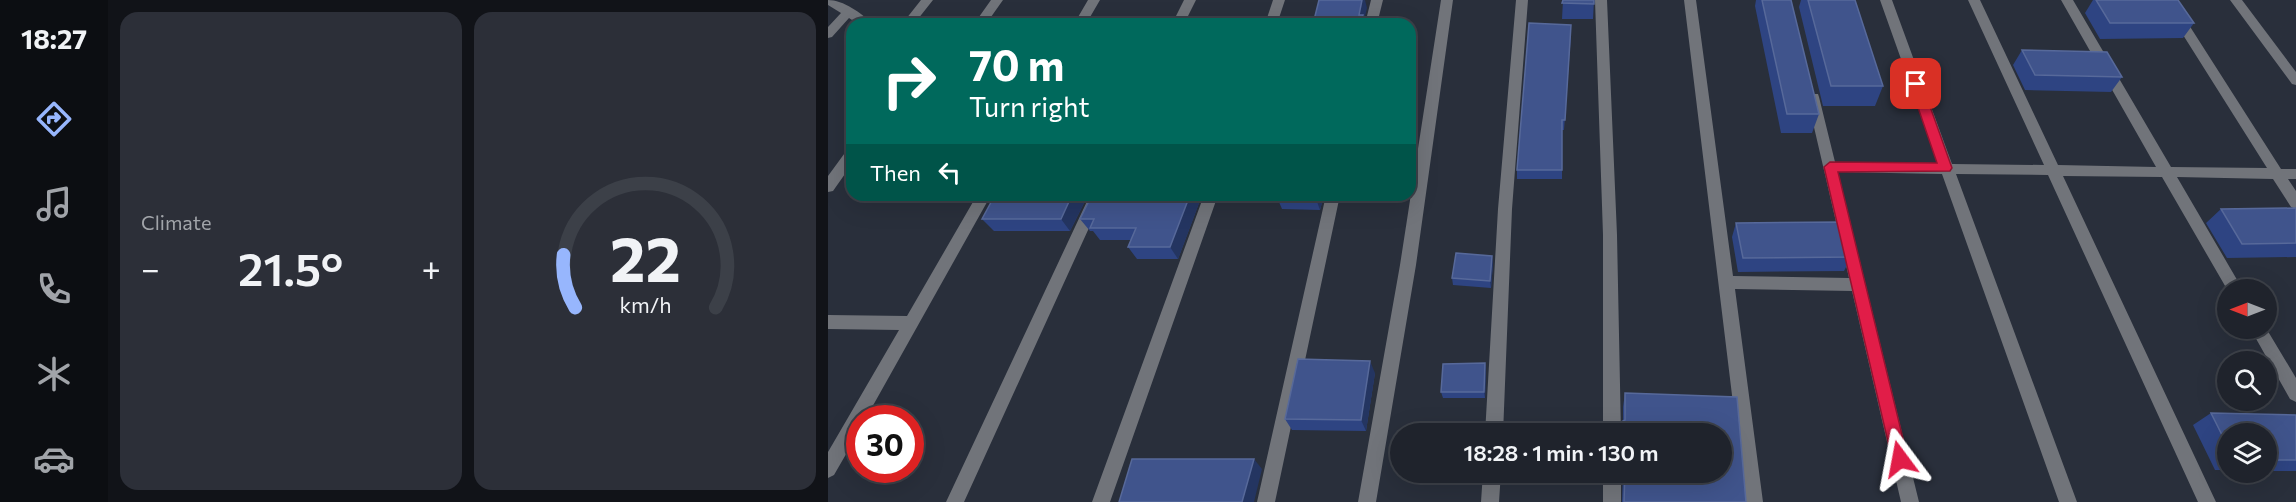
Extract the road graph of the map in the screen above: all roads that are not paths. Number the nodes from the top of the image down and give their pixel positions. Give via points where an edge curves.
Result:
1 (927, 0) edge
2 (997, 0) edge
3 (1094, 0) edge
4 (1190, 0) edge
5 (1279, 0) edge
6 (1377, 0) edge
7 (1447, 0) edge
8 (1522, 0) edge
9 (1601, 0) edge
10 (1690, 0) edge
11 (1886, 0) edge
12 (1974, 0) edge
13 (2067, 0) edge
14 (2167, 0) edge
15 (2236, 0) edge
16 (832, 1) edge
17 (849, 11) junction
18 (858, 18) edge
19 (913, 18) edge
20 (984, 18) edge
21 (1084, 18) edge
22 (1181, 18) edge
23 (1273, 18) edge
24 (1372, 18) edge
25 (828, 34) edge
26 (1808, 78) edge
27 (2296, 81) edge
28 (846, 162) edge
29 (1830, 167) junction
30 (1945, 168) junction
31 (2052, 169) junction
32 (2166, 171) junction
33 (2275, 173) junction
34 (2296, 174) edge
35 (828, 187) edge
36 (981, 201) edge
37 (1094, 201) edge
38 (1209, 201) edge
39 (1332, 201) edge
40 (2296, 203) edge
41 (2229, 279) edge
42 (1726, 282) junction
43 (1859, 285) junction
44 (828, 322) edge
45 (911, 323) junction
46 (2264, 339) edge
47 (2296, 394) edge
48 (1495, 423) edge
49 (1612, 423) edge
50 (828, 469) edge
51 (1491, 483) edge
52 (1612, 483) edge
53 (955, 502) edge
54 (1101, 502) edge
55 (1266, 502) edge
56 (1366, 502) edge
57 (1490, 502) edge
58 (1612, 502) edge
59 (1754, 502) edge
60 (1910, 502) edge
61 (2068, 502) edge
62 (2207, 502) edge

1 - 19 street
2 - 20 street
3 - 21 street
4 - 22 street
5 - 23 street
6 - 24 street
7 - 56 street via 1408,265
8 - 48 street via 1505,209
9 - 49 street
10 - 42 street
11 - 30 street
12 - 31 street
13 - 32 street
14 - 33 street
15 - 27 street
16 - 17 street
17 - 18 street
17 - 25 street
26 - 29 street
28 - 35 street
29 - 30 street
29 - 43 street
30 - 31 street
30 - 61 street
31 - 32 street
31 - 62 street
32 - 33 street
32 - 41 street
33 - 34 street
33 - 40 street
36 - 45 street
37 - 53 street
38 - 54 street
39 - 55 street
42 - 43 street
42 - 59 street
43 - 60 street
44 - 45 street
45 - 50 street
46 - 47 street
51 - 57 street
52 - 58 street

